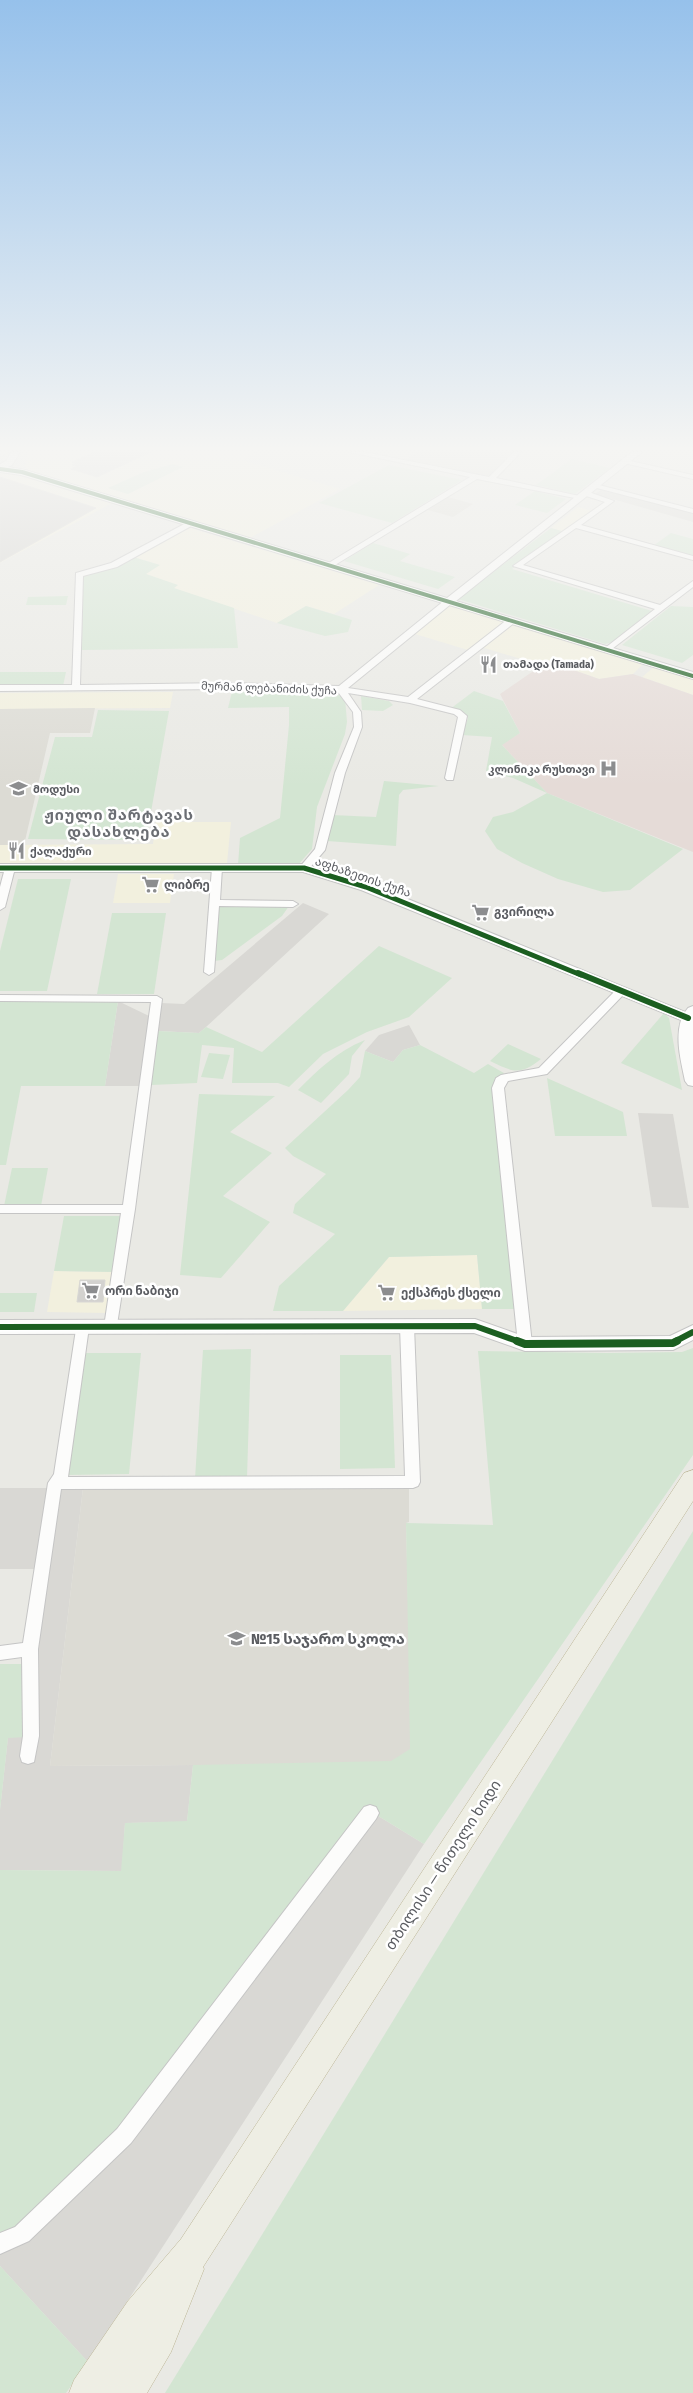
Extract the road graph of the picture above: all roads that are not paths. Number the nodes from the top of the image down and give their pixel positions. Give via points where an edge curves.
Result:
1 (116, 564) edge
2 (322, 564) edge
3 (334, 564) edge
4 (496, 564) edge
5 (520, 564) edge
6 (330, 566) junction
7 (693, 583) edge
8 (448, 602) junction
9 (661, 608) junction
10 (511, 621) junction
11 (608, 650) junction
12 (693, 676) edge
13 (76, 687) junction
14 (0, 688) edge
15 (341, 689) junction
16 (410, 700) junction
17 (450, 778) dead end
18 (5, 868) edge
19 (217, 868) junction
20 (304, 868) junction
21 (214, 903) junction
22 (294, 904) dead end
23 (0, 907) edge
24 (210, 972) dead end
25 (622, 990) junction
26 (0, 998) edge
27 (690, 1014) edge
28 (693, 1081) edge
29 (0, 1209) edge
30 (128, 1209) junction
31 (406, 1326) junction
32 (0, 1327) edge
33 (82, 1327) junction
34 (111, 1327) junction
35 (693, 1332) edge
36 (525, 1344) junction
37 (693, 1480) edge
38 (55, 1483) junction
39 (30, 1649) junction
40 (0, 1653) edge
41 (28, 1756) dead end
42 (370, 1813) dead end
43 (0, 2244) edge
44 (194, 2251) junction
45 (87, 2393) edge
46 (127, 2393) edge

1 - 13 street via 79,576
2 - 6 street
3 - 6 street
4 - 8 street
5 - 9 street via 517,566
6 - 8 street
7 - 9 street
8 - 10 street
8 - 15 street
9 - 11 street
10 - 11 street
10 - 16 street
11 - 12 street
13 - 14 street, მურმან ლებანიძის ქუჩა
13 - 15 street, მურმან ლებანიძის ქუჩა
15 - 16 street
15 - 20 street, მურმან ლებანიძის ქუჩა via 357,712 358,727 340,773 320,850
16 - 17 street via 462,716
18 - 19 street, აფხაზეთის ქუჩა
18 - 23 street
19 - 20 street, აფხაზეთის ქუჩა
19 - 21 street
20 - 25 street, აფხაზეთის ქუჩა via 366,887
21 - 22 street
21 - 24 street
25 - 27 street, აფხაზეთის ქუჩა
25 - 36 street via 543,1071 505,1078 498,1088
26 - 30 street via 157,999
27 - 28 street via 686,1036
29 - 30 street
30 - 34 street
31 - 34 street
31 - 36 street via 476,1326
31 - 38 street via 413,1482
32 - 33 street
33 - 34 street
33 - 38 street via 61,1477
35 - 36 street via 673,1344
37 - 44 highway, თბილისი — წითელი ხიდი
38 - 39 street
39 - 40 street
39 - 41 street via 32,1736
42 - 43 street via 124,2136 22,2234
44 - 45 highway, თბილისი — წითელი ხიდი via 141,2314
44 - 46 highway, თბილისი — წითელი ხიდი via 158,2338

